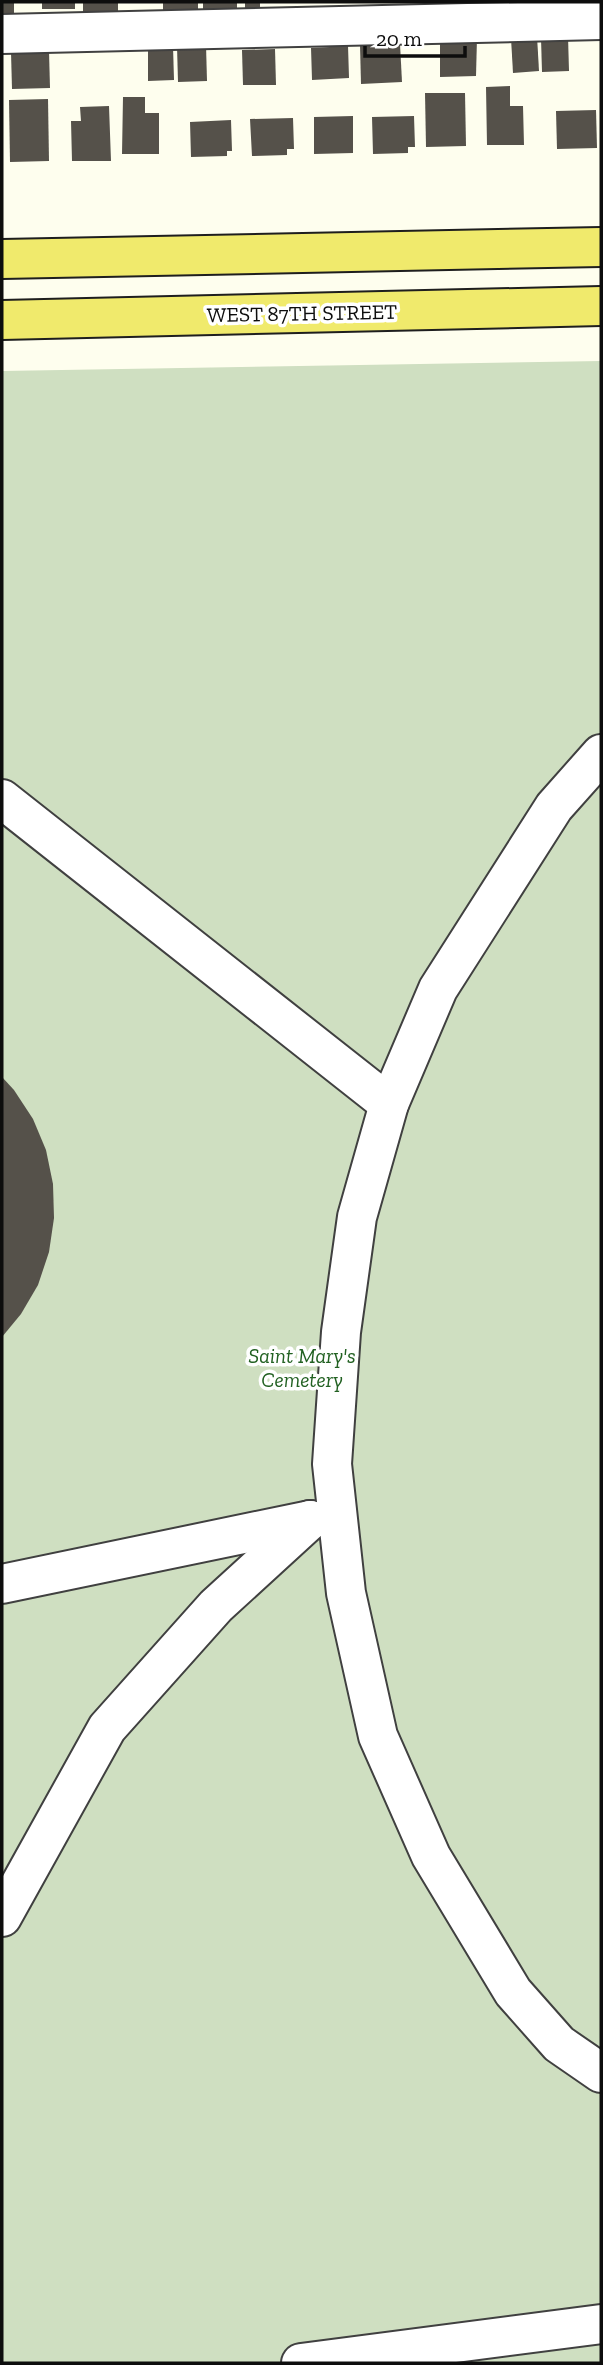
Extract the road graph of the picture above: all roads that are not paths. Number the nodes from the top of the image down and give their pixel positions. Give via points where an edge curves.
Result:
1 (601, 20) edge
2 (2, 34) edge
3 (601, 247) edge
4 (2, 259) edge
5 (601, 306) edge
6 (2, 320) edge
7 (601, 754) edge
8 (2, 799) edge
9 (18, 824) edge
10 (389, 1104) junction
11 (323, 1518) junction
12 (2, 1584) edge
13 (2, 1917) edge
14 (601, 2073) edge
15 (601, 2324) edge
16 (301, 2363) edge

1 - 2 lane
3 - 4 main road
5 - 6 main road, WEST 87TH STREET
7 - 10 lane via 554,807 438,989
8 - 9 lane
9 - 10 lane
10 - 11 lane via 357,1217
11 - 12 lane
11 - 13 lane via 216,1606 107,1728
11 - 14 lane via 346,1593 377,1736 431,1856 513,1992 559,2044
15 - 16 lane

